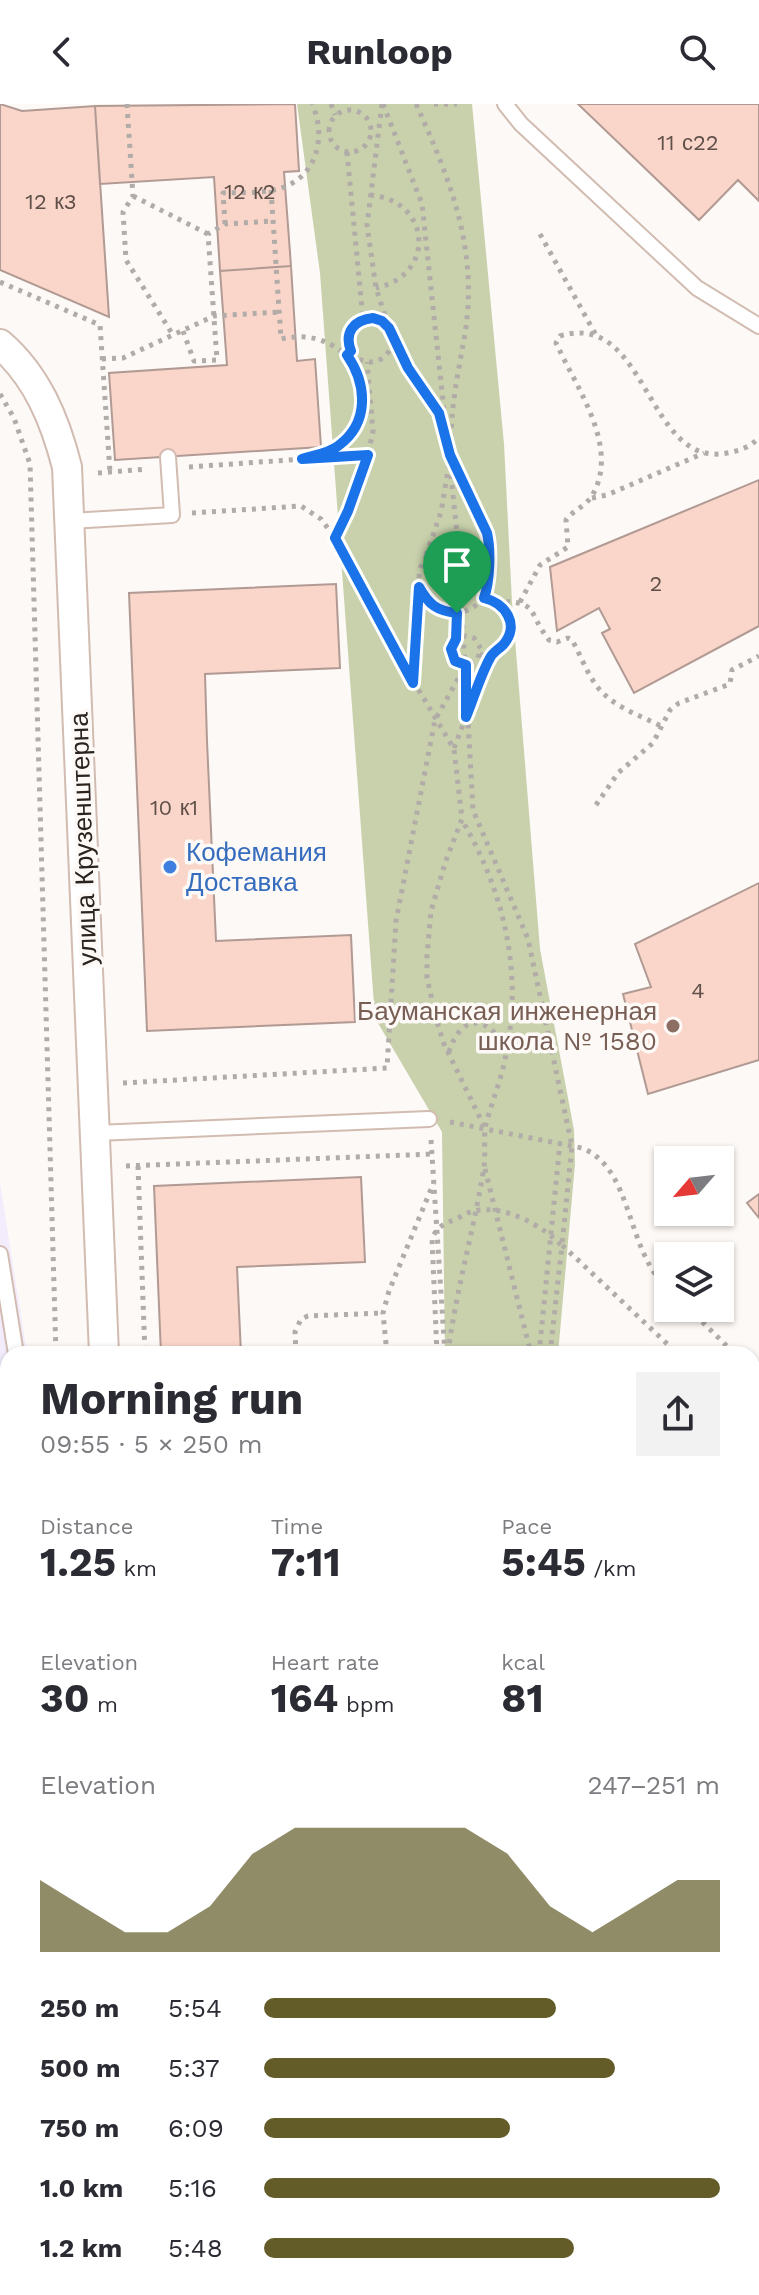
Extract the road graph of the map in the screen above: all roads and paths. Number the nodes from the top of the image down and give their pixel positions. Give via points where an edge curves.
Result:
1 (127, 104) edge
2 (312, 104) edge
3 (331, 104) edge
4 (382, 104) edge
5 (416, 104) edge
6 (434, 104) edge
7 (457, 104) edge
8 (505, 104) edge
9 (335, 115) junction
10 (328, 133) junction
11 (320, 137) junction
12 (347, 152) junction
13 (271, 190) junction
14 (370, 195) junction
15 (133, 196) junction
16 (273, 221) junction
17 (225, 224) junction
18 (208, 234) junction
19 (540, 234) dead end
20 (0, 282) edge
21 (376, 288) junction
22 (279, 312) junction
23 (214, 316) junction
24 (363, 319) junction
25 (759, 326) edge
26 (389, 328) junction
27 (183, 331) junction
28 (173, 335) junction
29 (597, 337) junction
30 (0, 344) edge
31 (349, 353) junction
32 (102, 359) junction
33 (367, 362) junction
34 (0, 394) edge
35 (759, 437) edge
36 (705, 452) junction
37 (368, 455) junction
38 (450, 455) junction
39 (302, 459) junction
40 (168, 463) junction
41 (110, 472) junction
42 (67, 475) junction
43 (591, 498) junction
44 (172, 515) junction
45 (70, 521) junction
46 (335, 538) junction
47 (458, 542) junction
48 (426, 556) junction
49 (487, 563) junction
50 (419, 587) junction
51 (484, 598) junction
52 (496, 601) junction
53 (520, 602) junction
54 (460, 613) junction
55 (465, 636) junction
56 (456, 639) junction
57 (491, 653) junction
58 (480, 655) junction
59 (759, 656) edge
60 (466, 665) junction
61 (413, 683) junction
62 (466, 717) junction
63 (435, 720) junction
64 (661, 726) junction
65 (454, 749) junction
66 (596, 805) dead end
67 (462, 819) junction
68 (507, 1051) junction
69 (449, 1053) junction
70 (93, 1084) junction
71 (429, 1119) junction
72 (485, 1128) junction
73 (96, 1133) junction
74 (560, 1143) junction
75 (572, 1146) junction
76 (433, 1154) junction
77 (484, 1165) junction
78 (138, 1166) junction
79 (97, 1167) junction
80 (435, 1181) junction
81 (494, 1210) junction
82 (474, 1211) junction
83 (438, 1227) junction
84 (551, 1234) junction
85 (562, 1245) junction
86 (0, 1254) edge
87 (654, 1272) edge
88 (383, 1313) junction
89 (702, 1322) edge
90 (15, 1346) edge
91 (56, 1346) edge
92 (104, 1346) edge
93 (145, 1346) edge
94 (296, 1346) edge
95 (386, 1346) edge
96 (437, 1346) edge
97 (446, 1346) edge
98 (448, 1346) edge
99 (529, 1346) edge
100 (540, 1346) edge
101 (551, 1346) edge
102 (669, 1346) edge
103 (727, 1346) edge

1 - 15 path
2 - 11 path
3 - 9 path
4 - 14 path
4 - 38 path via 422,204
5 - 38 path via 454,193 467,269 466,326 452,398
6 - 7 path
8 - 25 lane via 697,288
9 - 10 path
9 - 12 path via 352,109 368,119 370,138 365,146
10 - 11 path
10 - 12 path via 331,142
11 - 13 path via 309,168 297,180
12 - 24 path
13 - 16 path
13 - 17 path via 223,193
14 - 21 path via 367,225
14 - 21 path via 407,210 419,234 409,271
15 - 18 path
15 - 28 path via 123,212 126,260
16 - 17 path
16 - 22 path
17 - 18 path
18 - 23 path
19 - 29 path
20 - 32 path via 100,325
21 - 26 path
22 - 23 path
22 - 31 path via 281,339 317,337
23 - 27 path
23 - 27 path via 217,360 194,361
24 - 26 path via 382,321
24 - 31 path via 349,332
26 - 33 path via 391,348 377,361
26 - 38 path via 439,413
27 - 28 path
28 - 32 path via 123,358
29 - 36 path via 632,366 669,428
29 - 43 path via 565,334 556,343 601,444 601,473
30 - 42 street, улица Крузенштерна via 16,358 50,412
31 - 33 path
31 - 39 path via 362,385 359,420 337,447
32 - 41 path
33 - 37 path via 373,431
34 - 91 path via 27,453 33,505
35 - 36 path via 748,447 724,454
36 - 43 path
37 - 39 path
37 - 46 path
38 - 47 path
38 - 48 path via 441,512
38 - 49 path via 487,533
39 - 40 path
40 - 41 path
40 - 44 lane
41 - 42 path
42 - 45 street, улица Крузенштерна
43 - 53 path via 566,520 568,547 540,565
44 - 45 lane
44 - 46 path via 301,506 321,519
45 - 70 street, улица Крузенштерна
46 - 61 path
47 - 48 path via 440,544
47 - 49 path via 475,549
47 - 54 path
48 - 50 path
49 - 51 path via 490,581
50 - 54 path via 427,602 441,611
50 - 61 path
51 - 52 path
51 - 54 path
52 - 53 path
52 - 57 path via 505,609 510,633
53 - 64 path via 530,606 549,640 572,640 604,694
54 - 55 path
54 - 56 path
55 - 56 path
55 - 58 path via 479,643
55 - 60 path
56 - 60 path via 452,655
57 - 58 path
57 - 62 path
58 - 60 path
59 - 64 path via 732,670 730,684 679,703
60 - 62 path
60 - 63 path
61 - 63 path
62 - 65 path
62 - 75 path via 473,810 528,939
63 - 65 path
63 - 70 path via 396,921 387,1068
64 - 66 path via 649,749 618,773
65 - 67 path
67 - 68 path via 491,875 509,940 512,1010
67 - 69 path via 431,911 427,956 431,1000
68 - 69 path via 493,1029 482,1023 460,1030
68 - 72 path
69 - 72 path
70 - 73 street, улица Крузенштерна
71 - 72 path
71 - 73 lane
71 - 76 path
72 - 74 path
72 - 77 path
73 - 79 street, улица Крузенштерна
74 - 75 path
74 - 84 path
75 - 85 path
75 - 87 path via 593,1153 610,1168
76 - 78 path
76 - 80 path
77 - 81 path
77 - 82 path
78 - 79 path
78 - 93 path
79 - 92 street, улица Крузенштерна
80 - 83 path
80 - 88 path
81 - 82 path
81 - 84 path
81 - 99 path
82 - 83 path
82 - 98 path
83 - 96 path via 432,1238
83 - 97 path
84 - 85 path
84 - 100 path
85 - 101 path
85 - 102 path
86 - 90 lane
88 - 94 path via 308,1316 295,1332
88 - 95 path
89 - 103 path

